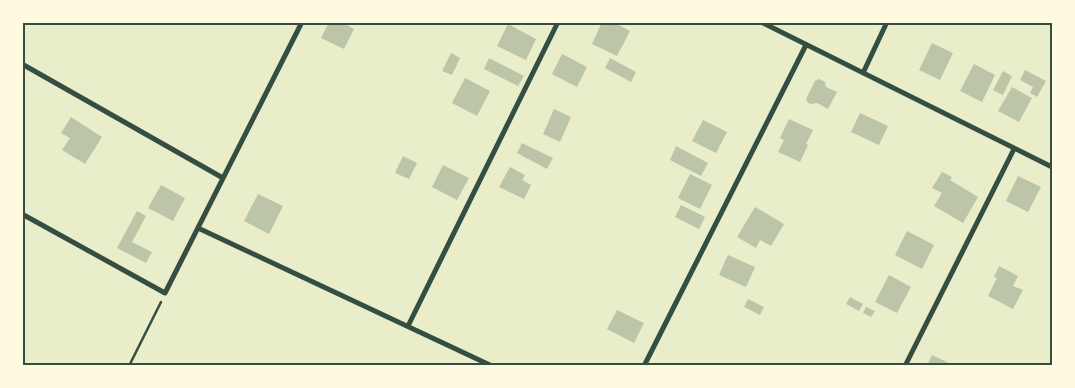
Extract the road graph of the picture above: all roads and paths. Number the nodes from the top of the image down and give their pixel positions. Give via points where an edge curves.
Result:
1 (302, 22) edge
2 (558, 22) edge
3 (761, 22) edge
4 (887, 22) edge
5 (806, 45) junction
6 (22, 64) edge
7 (864, 74) junction
8 (1014, 149) junction
9 (1052, 167) edge
10 (223, 178) junction
11 (22, 214) edge
12 (198, 228) junction
13 (165, 293) junction
14 (408, 326) junction
15 (129, 366) edge
16 (492, 366) edge
17 (644, 366) edge
18 (904, 366) edge

1 - 10 street
2 - 14 street
3 - 5 street
4 - 7 street
5 - 7 street
5 - 17 street
6 - 10 street
7 - 8 street
8 - 9 street
8 - 18 street
10 - 12 street
11 - 13 street
12 - 13 street
12 - 14 street
13 - 15 path
14 - 16 street

